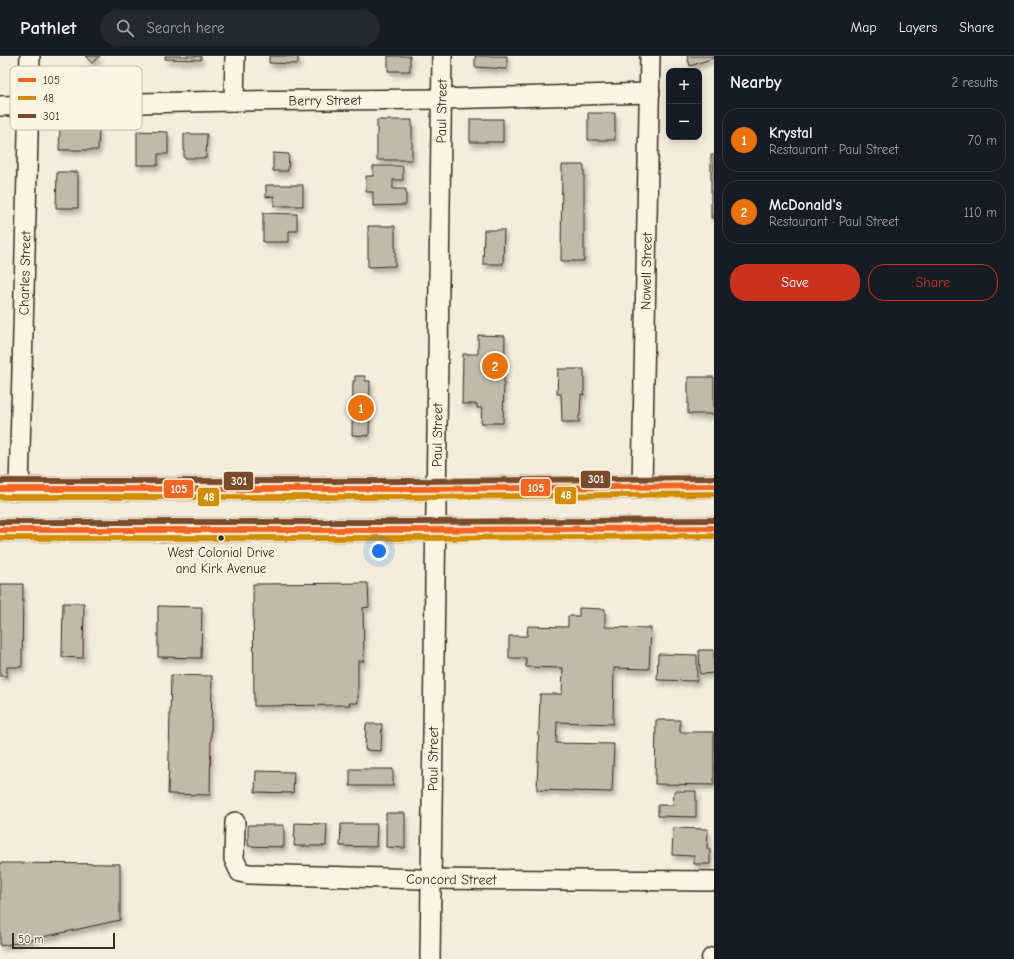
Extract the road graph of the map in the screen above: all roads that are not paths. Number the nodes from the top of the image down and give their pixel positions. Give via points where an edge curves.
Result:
1 (30, 56) edge
2 (235, 56) edge
3 (442, 56) edge
4 (650, 56) edge
5 (30, 66) edge
6 (650, 93) junction
7 (441, 99) junction
8 (234, 101) junction
9 (142, 103) edge
10 (28, 130) edge
11 (714, 486) edge
12 (642, 487) junction
13 (436, 488) junction
14 (10, 489) edge
15 (714, 528) edge
16 (0, 530) edge
17 (435, 530) junction
18 (235, 822) dead end
19 (432, 879) junction
20 (714, 881) edge
21 (430, 959) edge

1 - 5 street, Charles Street
2 - 8 street
3 - 7 street, Paul Street
4 - 6 street, Nowell Street
6 - 7 street, Berry Street
6 - 12 street, Nowell Street
7 - 8 street, Berry Street
7 - 13 street, Paul Street
8 - 9 street, Berry Street
10 - 14 street, Charles Street
11 - 12 highway
12 - 13 highway
13 - 14 highway
13 - 17 street, Paul Street
15 - 17 highway
16 - 17 highway
17 - 19 street, Paul Street
18 - 19 street, Concord Street via 234,859 240,872
19 - 20 street, Concord Street
19 - 21 street, Paul Street

